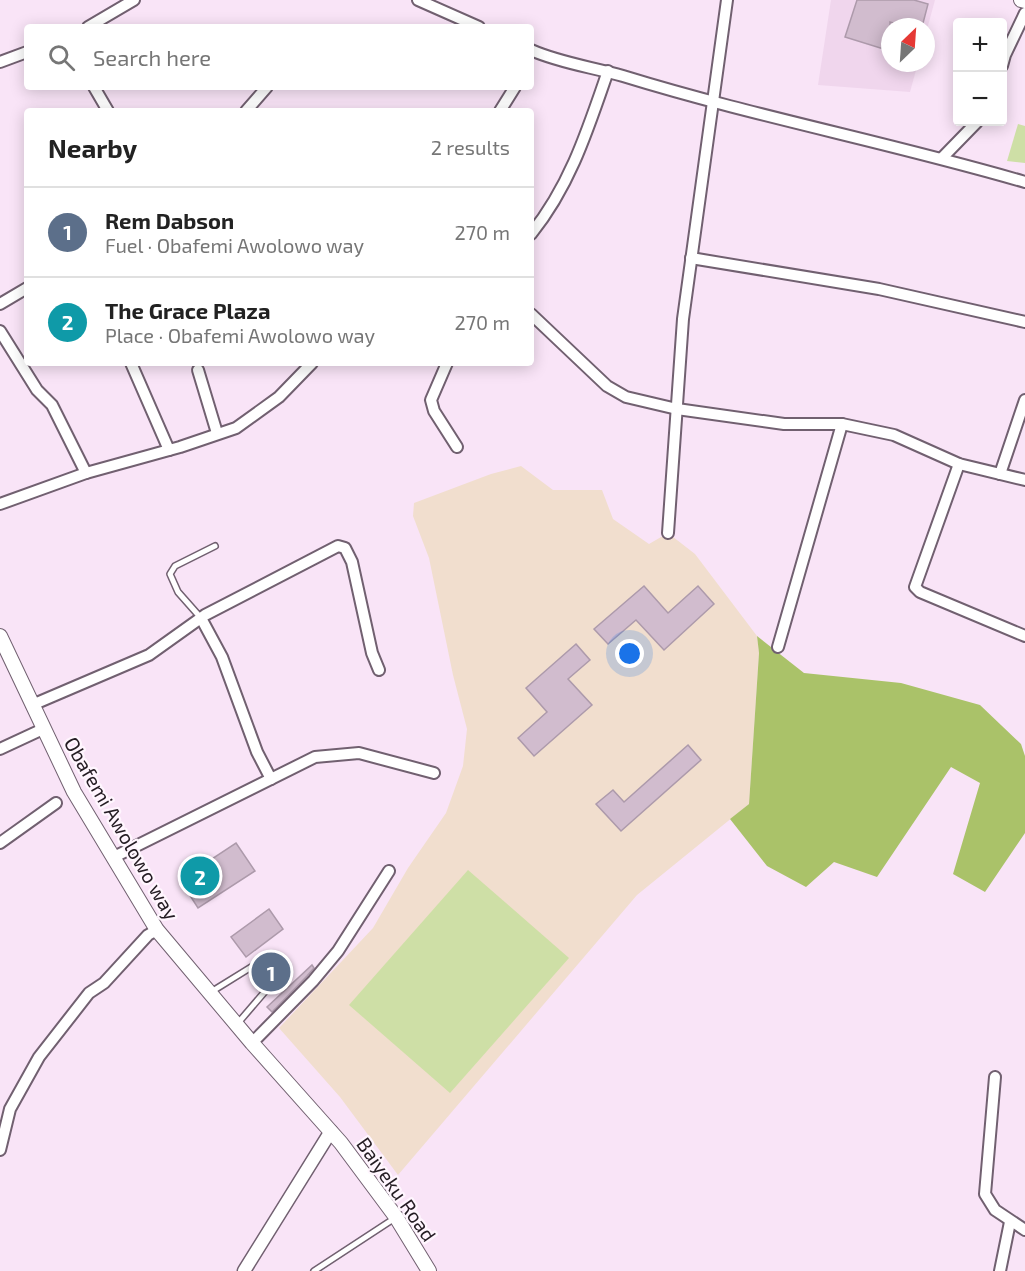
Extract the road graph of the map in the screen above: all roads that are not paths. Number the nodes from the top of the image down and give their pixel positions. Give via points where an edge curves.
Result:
1 (134, 0) edge
2 (418, 0) edge
3 (727, 0) edge
4 (1025, 13) edge
5 (93, 24) edge
6 (472, 24) edge
7 (1007, 51) edge
8 (24, 53) edge
9 (534, 55) edge
10 (0, 62) edge
11 (608, 72) junction
12 (96, 90) edge
13 (264, 90) edge
14 (513, 90) edge
15 (713, 104) junction
16 (106, 108) edge
17 (249, 108) edge
18 (502, 108) edge
19 (973, 126) edge
20 (942, 158) junction
21 (1025, 182) edge
22 (534, 230) edge
23 (691, 258) junction
24 (24, 290) edge
25 (0, 304) edge
26 (534, 317) edge
27 (1025, 322) edge
28 (0, 332) edge
29 (132, 366) edge
30 (309, 366) edge
31 (446, 366) edge
32 (198, 370) dead end
33 (1025, 400) edge
34 (677, 409) junction
35 (842, 424) junction
36 (218, 433) junction
37 (458, 447) dead end
38 (169, 450) junction
39 (959, 464) junction
40 (86, 473) junction
41 (1000, 474) junction
42 (1025, 480) edge
43 (0, 504) edge
44 (668, 533) dead end
45 (215, 546) dead end
46 (201, 618) junction
47 (0, 636) edge
48 (1025, 636) edge
49 (778, 647) dead end
50 (379, 670) dead end
51 (32, 705) junction
52 (43, 729) junction
53 (0, 749) edge
54 (434, 772) dead end
55 (271, 779) junction
56 (56, 803) dead end
57 (0, 843) edge
58 (114, 857) junction
59 (389, 871) dead end
60 (158, 930) junction
61 (268, 964) dead end
62 (272, 971) dead end
63 (211, 992) junction
64 (237, 1024) junction
65 (252, 1043) junction
66 (995, 1077) dead end
67 (4, 1116) edge
68 (331, 1131) junction
69 (0, 1150) edge
70 (396, 1217) junction
71 (1010, 1222) junction
72 (1025, 1230) edge
73 (244, 1271) edge
74 (314, 1271) edge
75 (429, 1271) edge
76 (1000, 1271) edge

1 - 5 street
2 - 6 street
3 - 15 street
4 - 7 street
8 - 10 street
9 - 11 street
11 - 15 street
11 - 22 street via 573,168
12 - 16 street
13 - 17 street
14 - 18 street
15 - 20 street
15 - 23 street
19 - 20 street
20 - 21 street
23 - 27 street via 879,289
23 - 34 street
24 - 25 street
26 - 34 street via 615,392
28 - 40 street via 37,390 52,405
29 - 38 street
30 - 36 street via 279,397 236,428
31 - 37 street via 431,400
32 - 36 street
33 - 41 street
34 - 35 street via 784,424
34 - 44 street
35 - 39 street via 894,435
35 - 49 street
36 - 38 street
38 - 40 street
39 - 41 street
39 - 48 street via 915,587
40 - 43 street
41 - 42 street
45 - 46 lane via 175,566 170,574 178,592
46 - 50 street via 343,546 352,562
46 - 51 street via 149,655
46 - 55 street via 222,657
47 - 51 main road, Obafemi Awolowo way
51 - 52 main road, Obafemi Awolowo way
52 - 53 street
52 - 58 main road, Obafemi Awolowo way via 74,792
54 - 55 street via 359,753 315,757
55 - 58 street
56 - 57 street
58 - 60 main road, Obafemi Awolowo way
59 - 65 street via 338,951
60 - 63 main road, Obafemi Awolowo way
60 - 67 street via 136,946 82,1002 39,1057
61 - 63 lane via 261,961
62 - 64 lane via 274,981
63 - 64 main road, Obafemi Awolowo way
64 - 65 main road, Obafemi Awolowo way
65 - 68 main road, Obafemi Awolowo way
66 - 71 street via 985,1194 989,1204
67 - 69 street
68 - 70 main road, Baiyeku Road
68 - 73 street
70 - 74 lane
70 - 75 main road, Baiyeku Road
71 - 72 street
71 - 76 street

